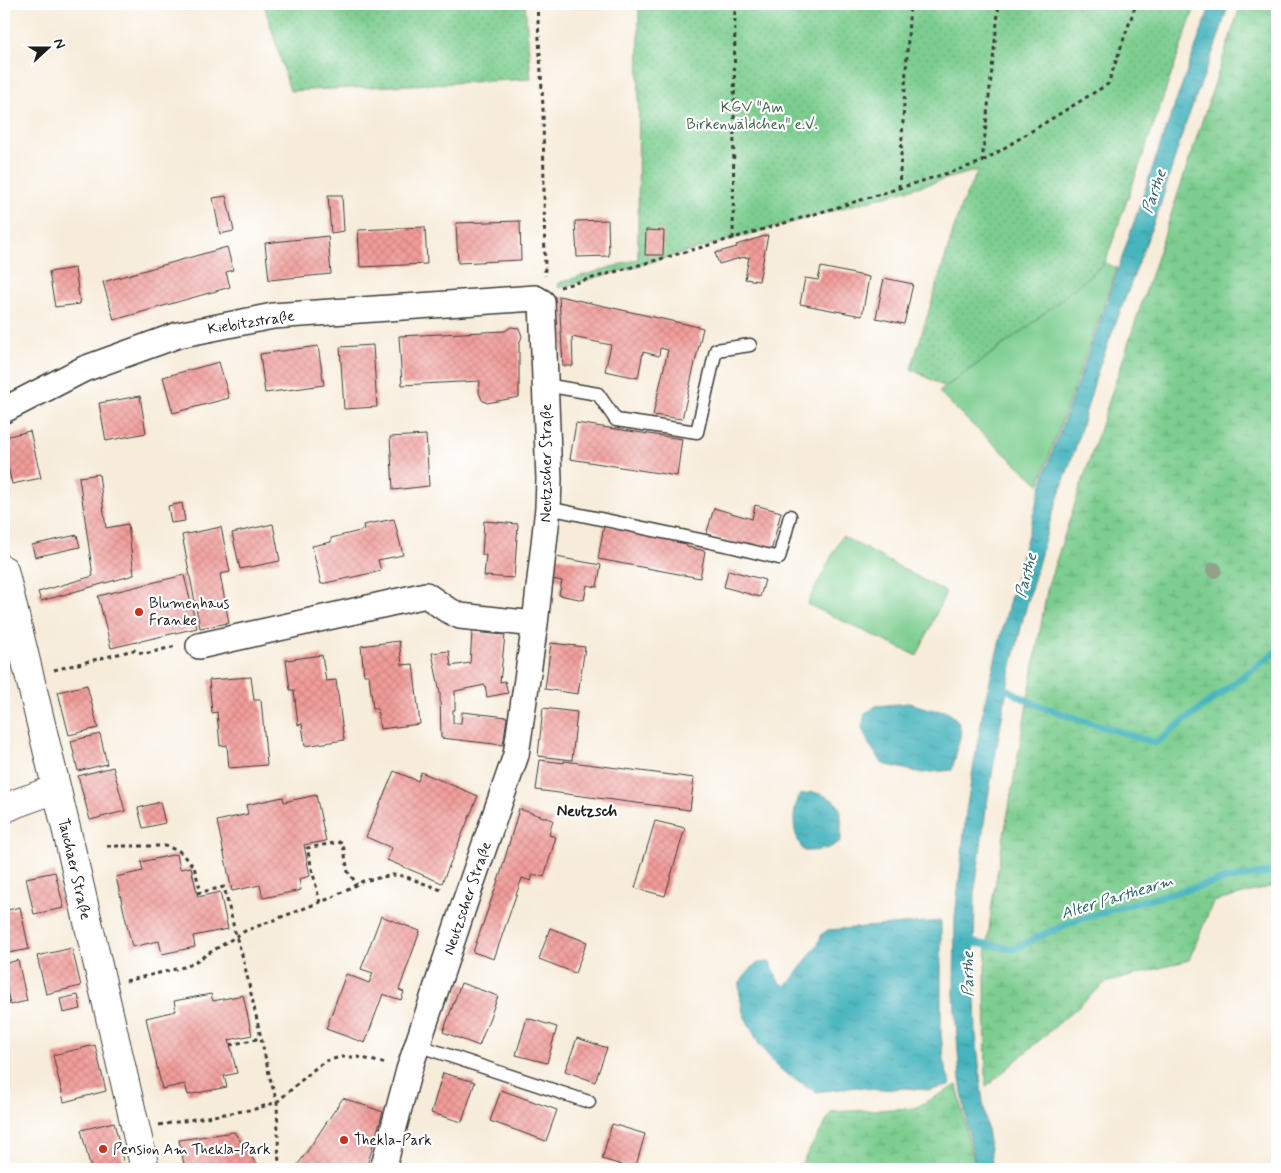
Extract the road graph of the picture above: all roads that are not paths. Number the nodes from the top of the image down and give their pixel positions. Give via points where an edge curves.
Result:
1 (542, 302) joint
2 (750, 345) dead end
3 (545, 385) junction
4 (4, 410) edge
5 (548, 508) junction
6 (790, 516) dead end
7 (4, 570) edge
8 (535, 624) junction
9 (199, 646) road end
10 (56, 789) junction
11 (4, 809) edge
12 (417, 1045) junction
13 (589, 1102) dead end
14 (145, 1169) edge
15 (383, 1169) edge

1 - 3 street, Neutzscher Straße
1 - 4 street, Kiebitzstraße via 535,298 273,316 178,335 84,369
2 - 3 lane via 716,350 697,432 616,420 598,394
3 - 5 street, Neutzscher Straße
5 - 6 lane via 779,558
5 - 8 street, Neutzscher Straße
7 - 10 main road, Tauchaer Straße
8 - 9 street via 460,616 426,595
8 - 12 street, Neutzscher Straße via 516,755
10 - 11 main road
10 - 14 main road, Tauchaer Straße
12 - 13 lane
12 - 15 street, Neutzscher Straße

